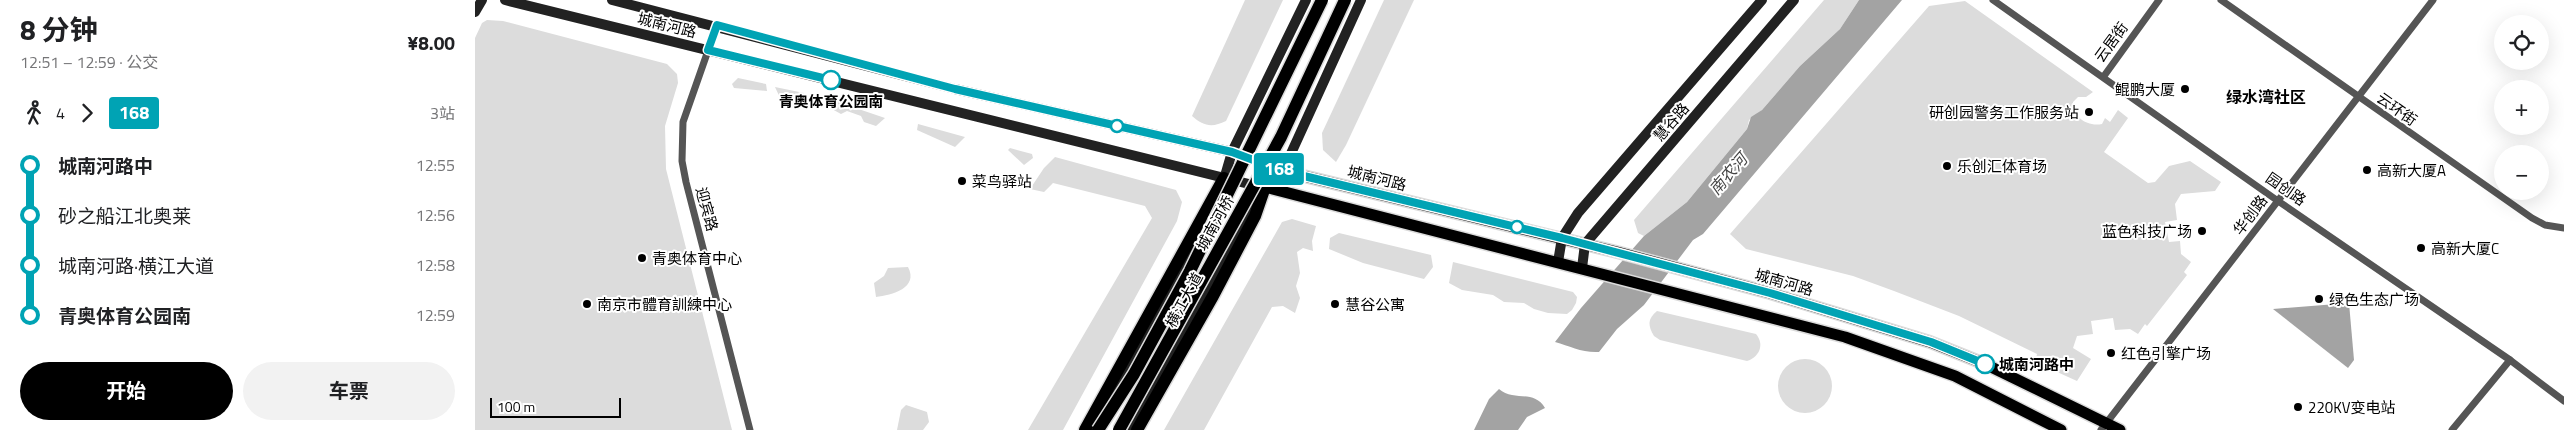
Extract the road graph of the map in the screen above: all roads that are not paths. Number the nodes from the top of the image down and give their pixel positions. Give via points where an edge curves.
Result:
1 (482, 0) edge
2 (505, 0) edge
3 (612, 0) edge
4 (1306, 0) edge
5 (1322, 0) edge
6 (1345, 0) edge
7 (1361, 0) edge
8 (1762, 0) edge
9 (1794, 0) edge
10 (1993, 0) edge
11 (2159, 0) edge
12 (2221, 0) edge
13 (2433, 0) edge
14 (475, 12) edge
15 (717, 25) junction
16 (708, 50) junction
17 (2104, 76) junction
18 (2357, 97) junction
19 (1232, 152) junction
20 (1283, 171) junction
21 (1224, 178) junction
22 (1265, 188) junction
23 (2278, 201) junction
24 (2564, 228) edge
25 (1562, 238) junction
26 (1585, 244) junction
27 (1558, 262) junction
28 (1581, 268) junction
29 (2510, 360) junction
30 (2564, 400) edge
31 (2104, 426) edge
32 (750, 430) edge
33 (1085, 430) edge
34 (1091, 430) edge
35 (1098, 430) edge
36 (1119, 430) edge
37 (1128, 430) edge
38 (1137, 430) edge
39 (2061, 430) edge
40 (2120, 430) edge
41 (2452, 430) edge

1 - 14 main road
2 - 16 main road, 城南河路
3 - 15 main road, 城南河路
4 - 19 main road, 横江大道
5 - 35 highway, 城南河桥, bridge via 1190,271 1134,374
6 - 36 highway, 城南河桥, bridge via 1281,137
7 - 20 main road, 横江大道
8 - 25 main road, 慧谷路 via 1578,214
9 - 26 main road, 慧谷路
10 - 17 street, 园创路
11 - 17 street, 云居街
12 - 18 street, 云环街
13 - 18 street, 华创路
15 - 16 street, 迎宾路
15 - 19 main road, 城南河路 via 955,89
16 - 21 main road, 城南河路
16 - 32 street, 迎宾路 via 683,122 682,161
17 - 23 street, 园创路
18 - 23 street, 华创路
18 - 24 street, 云环街 via 2531,218 2545,225
19 - 20 main road, 城南河路
19 - 21 main road, 横江大道
20 - 22 main road, 横江大道
20 - 25 main road, 城南河路
21 - 22 main road, 城南河路
21 - 33 highway
21 - 34 main road, 横江大道 via 1203,231
22 - 27 main road, 城南河路
22 - 37 main road, 横江大道 via 1247,214
22 - 38 highway via 1255,216
23 - 29 street, 园创路
23 - 31 street, 华创路
25 - 26 main road, 城南河路
25 - 27 main road, 慧谷路
26 - 28 main road
26 - 31 main road, 城南河路 via 1770,293 1931,342 1985,364
27 - 28 main road, 城南河路
28 - 39 main road, 城南河路 via 1801,324 1912,360 1955,376
29 - 30 street, 园创路
29 - 41 street
31 - 40 main road, 城南河路

